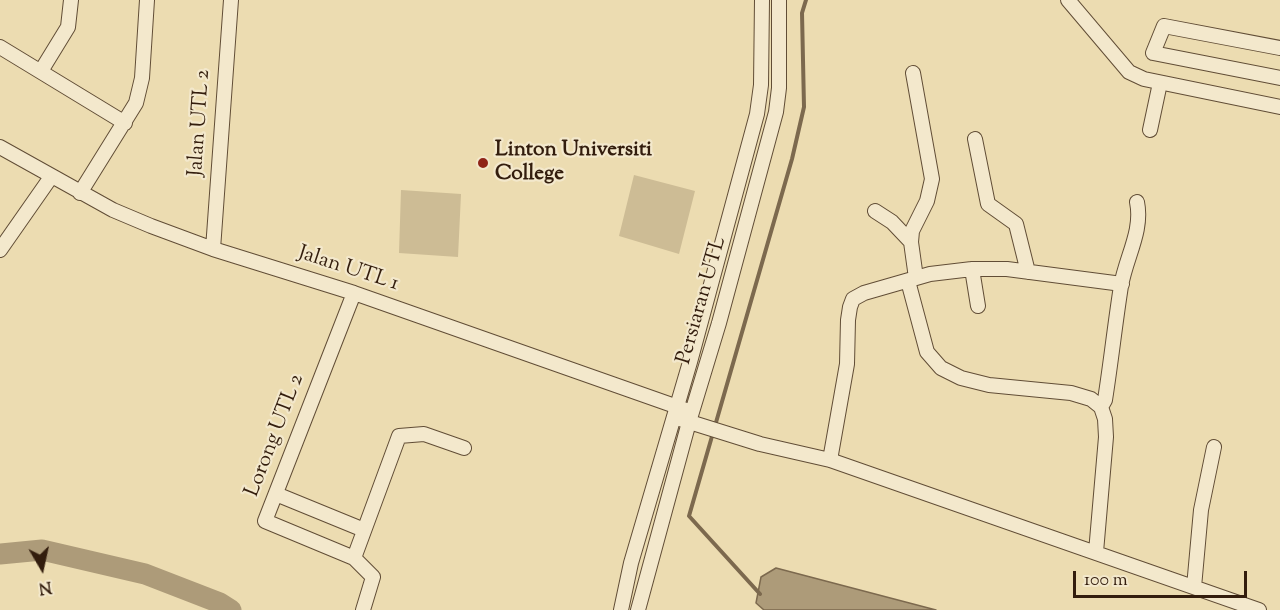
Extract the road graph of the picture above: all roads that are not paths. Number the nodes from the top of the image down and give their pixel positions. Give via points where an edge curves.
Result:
1 (71, 0) edge
2 (147, 0) edge
3 (231, 0) edge
4 (762, 0) edge
5 (779, 0) edge
6 (1068, 0) edge
7 (0, 47) edge
8 (1280, 48) edge
9 (1153, 53) junction
10 (41, 71) junction
11 (913, 73) dead end
12 (1280, 78) edge
13 (1144, 79) junction
14 (1160, 83) junction
15 (1280, 107) edge
16 (125, 123) junction
17 (1150, 130) dead end
18 (975, 139) dead end
19 (0, 147) edge
20 (51, 177) junction
21 (80, 193) junction
22 (1137, 201) dead end
23 (875, 211) dead end
24 (911, 242) junction
25 (213, 249) junction
26 (0, 250) edge
27 (972, 269) junction
28 (1028, 272) junction
29 (912, 279) junction
30 (1122, 284) junction
31 (354, 293) junction
32 (978, 306) dead end
33 (1101, 407) junction
34 (676, 412) junction
35 (695, 420) junction
36 (1214, 447) dead end
37 (464, 448) dead end
38 (830, 460) junction
39 (276, 494) junction
40 (364, 530) junction
41 (1096, 552) junction
42 (354, 558) junction
43 (1194, 587) junction
44 (363, 610) edge
45 (621, 610) edge
46 (638, 610) edge
47 (1259, 610) edge

1 - 10 street via 68,27
2 - 16 street via 140,92
3 - 25 street, Jalan UTL 2
4 - 34 street, Persiaran UTL via 757,114
5 - 35 street, Persiaran UTL via 776,112
6 - 13 street via 1130,72
7 - 10 street
8 - 9 street via 1164,26
9 - 12 street
9 - 13 street
10 - 16 street
11 - 24 street via 932,179
13 - 14 street
14 - 15 street
14 - 17 street
16 - 21 street
18 - 28 street via 988,204 1016,224
19 - 20 street, Jalan UTL 1
20 - 21 street, Jalan UTL 1
20 - 26 street
21 - 25 street, Jalan UTL 1
22 - 30 street via 1138,227
23 - 24 street
24 - 29 street
25 - 31 street, Jalan UTL 1
27 - 28 street
27 - 29 street
27 - 32 street
28 - 30 street
29 - 33 street via 927,352 941,368 989,385 1071,393 1091,399
29 - 38 street via 853,299 847,364
30 - 33 street
31 - 34 street, Jalan UTL 1
31 - 39 street, Lorong UTL 2
33 - 41 street via 1106,437
34 - 35 street, Jalan UTL 1
34 - 45 street, Persiaran UTL
35 - 38 street, Jalan UTL 1 via 726,434
35 - 46 street, Persiaran UTL
36 - 43 street via 1201,510
37 - 40 street via 424,434 399,436
38 - 41 street, Jalan UTL 1
39 - 40 street
39 - 42 street, Lorong UTL 2 via 266,521
40 - 42 street
41 - 43 street, Jalan UTL 1
42 - 44 street via 373,577
43 - 47 street, Jalan UTL 1

